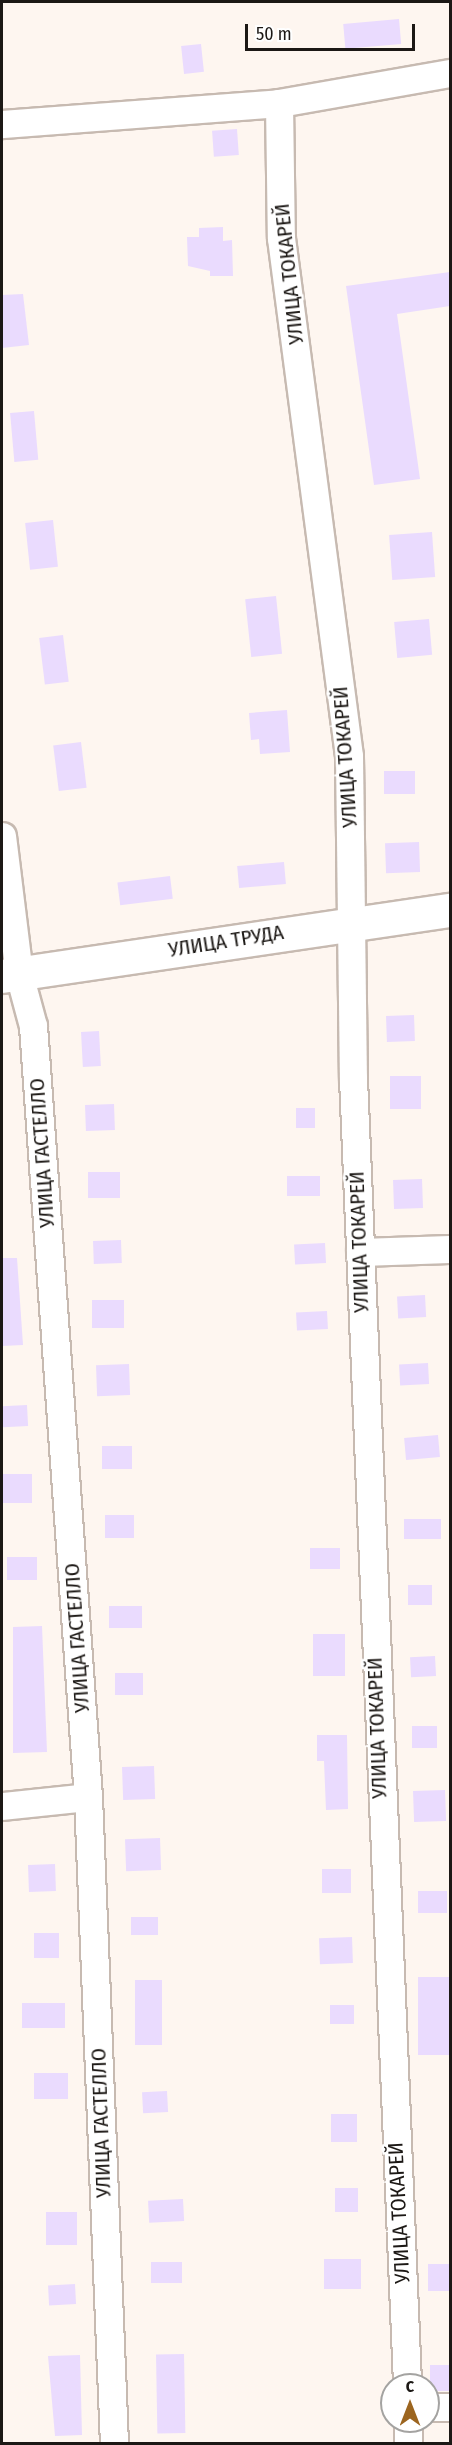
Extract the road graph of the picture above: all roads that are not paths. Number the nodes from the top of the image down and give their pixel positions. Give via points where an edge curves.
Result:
1 (450, 73) edge
2 (279, 103) junction
3 (2, 124) edge
4 (2, 836) edge
5 (450, 910) edge
6 (354, 921) junction
7 (10, 975) edge
8 (450, 1249) edge
9 (360, 1252) junction
10 (88, 1797) junction
11 (2, 1806) edge
12 (407, 2373) edge
13 (114, 2444) edge

1 - 2 street
2 - 3 street
2 - 6 street, УЛИЦА ТОКАРЕЙ via 281,238 349,756
4 - 7 street, УЛИЦА ГАСТЕЛЛО
5 - 6 street, УЛИЦА ТРУДА
6 - 7 street, УЛИЦА ТРУДА
6 - 9 street, УЛИЦА ТОКАРЕЙ
7 - 10 street, УЛИЦА ГАСТЕЛЛО via 33,1026
8 - 9 street
9 - 12 street, УЛИЦА ТОКАРЕЙ
10 - 11 street
10 - 13 street, УЛИЦА ГАСТЕЛЛО

